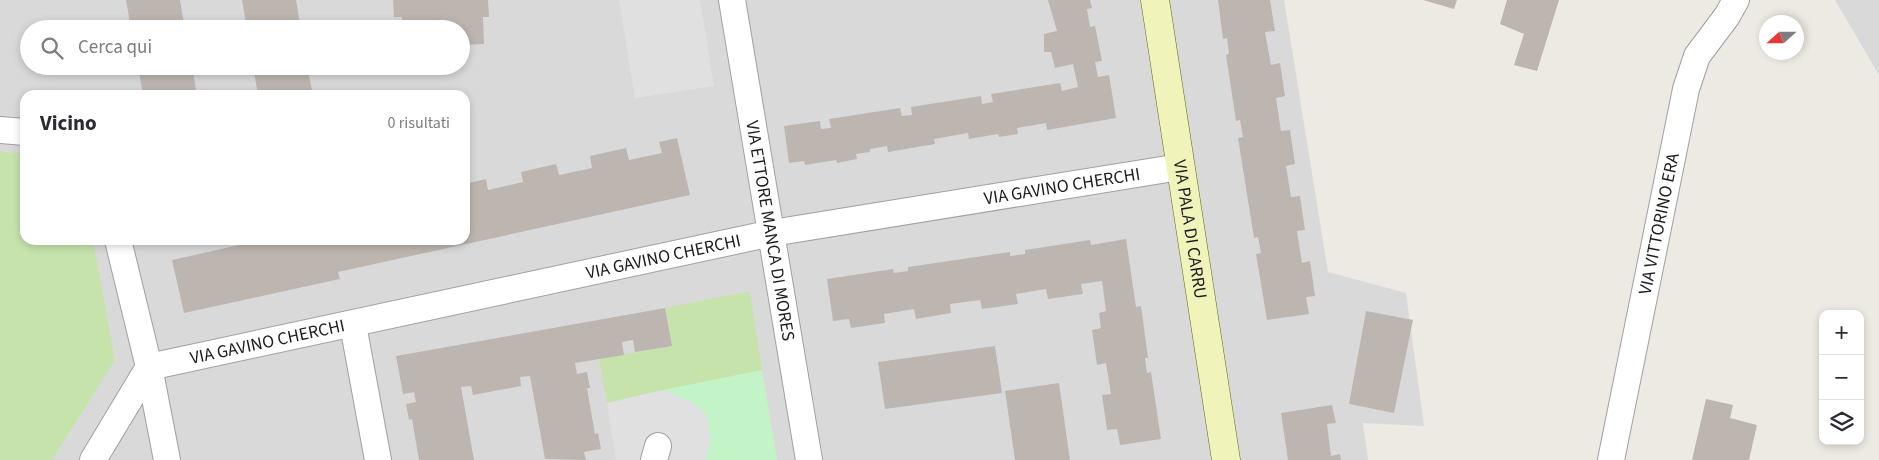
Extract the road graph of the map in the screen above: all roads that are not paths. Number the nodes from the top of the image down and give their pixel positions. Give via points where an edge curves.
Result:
1 (732, 0) edge
2 (1155, 0) edge
3 (1736, 0) edge
4 (0, 130) edge
5 (20, 132) edge
6 (1180, 167) junction
7 (772, 233) junction
8 (119, 245) edge
9 (353, 324) junction
10 (150, 367) junction
11 (93, 460) edge
12 (167, 460) edge
13 (378, 460) edge
14 (809, 460) edge
15 (1226, 460) edge
16 (1610, 460) edge

1 - 7 street, VIA ETTORE MANCA DI MORES
2 - 6 street, VIA PALA DI CARRU
3 - 16 street, VIA VITTORINO ERA via 1698,56 1686,89
4 - 5 street
6 - 7 street, VIA GAVINO CHERCHI
6 - 15 street, VIA PALA DI CARRU
7 - 9 street, VIA GAVINO CHERCHI
7 - 14 street, VIA ETTORE MANCA DI MORES
8 - 10 street
9 - 10 street, VIA GAVINO CHERCHI
9 - 13 street
10 - 11 street
10 - 12 street

